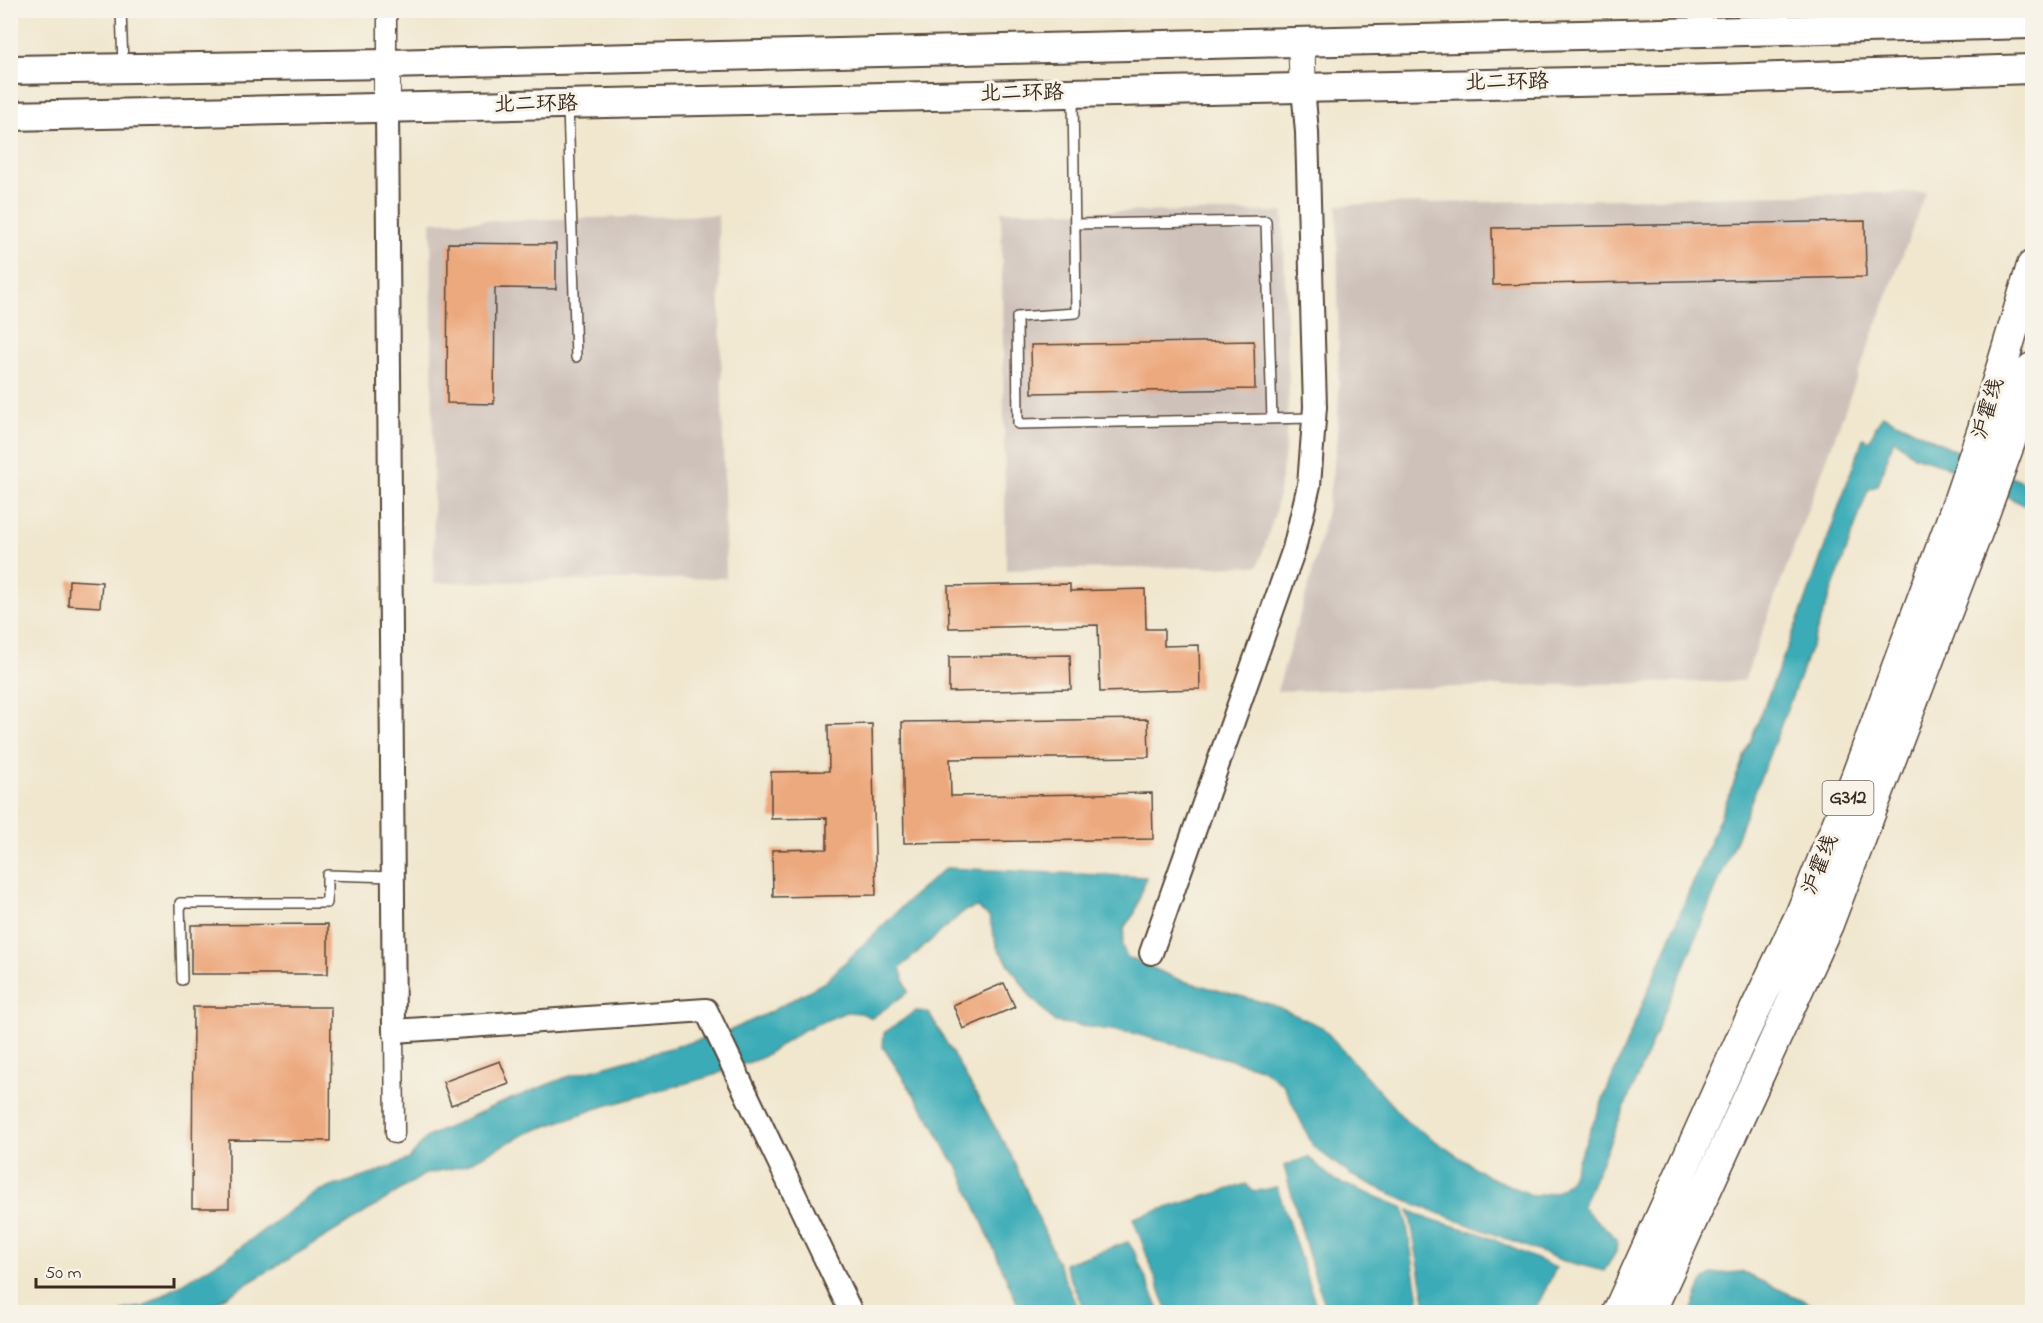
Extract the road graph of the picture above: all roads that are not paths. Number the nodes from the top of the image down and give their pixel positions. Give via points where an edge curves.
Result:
1 (121, 10) edge
2 (387, 10) edge
3 (2032, 24) edge
4 (1301, 41) junction
5 (387, 64) junction
6 (123, 68) junction
7 (2032, 69) edge
8 (10, 70) edge
9 (1303, 88) junction
10 (1073, 93) junction
11 (568, 105) junction
12 (387, 108) junction
13 (10, 116) edge
14 (1075, 224) junction
15 (2032, 266) edge
16 (576, 357) dead end
17 (2032, 368) edge
18 (1314, 418) junction
19 (1272, 419) junction
20 (393, 877) junction
21 (1151, 953) dead end
22 (182, 980) dead end
23 (394, 1031) junction
24 (394, 1134) dead end
25 (851, 1312) edge
26 (1618, 1312) edge
27 (1650, 1312) edge

1 - 6 lane
2 - 5 street
3 - 4 main road
4 - 5 main road
4 - 9 main road
5 - 6 main road
5 - 12 main road
6 - 8 main road
7 - 9 main road, 北二环路
9 - 10 main road, 北二环路
9 - 18 street
10 - 11 main road, 北二环路
10 - 14 lane
11 - 12 main road, 北二环路
11 - 16 lane
12 - 13 main road, 北二环路
12 - 20 street
14 - 19 lane via 1266,221
14 - 19 lane via 1076,313 1017,317 1018,424
15 - 26 highway, 沪霍线 / G312 via 1960,497 1856,778 1800,916
17 - 27 highway, 沪霍线 / G312 via 1982,522 1828,924
18 - 19 lane
18 - 21 street via 1309,485 1294,549
20 - 22 lane via 327,875 327,903 180,903
20 - 23 street
23 - 24 street
23 - 25 street via 706,1010

